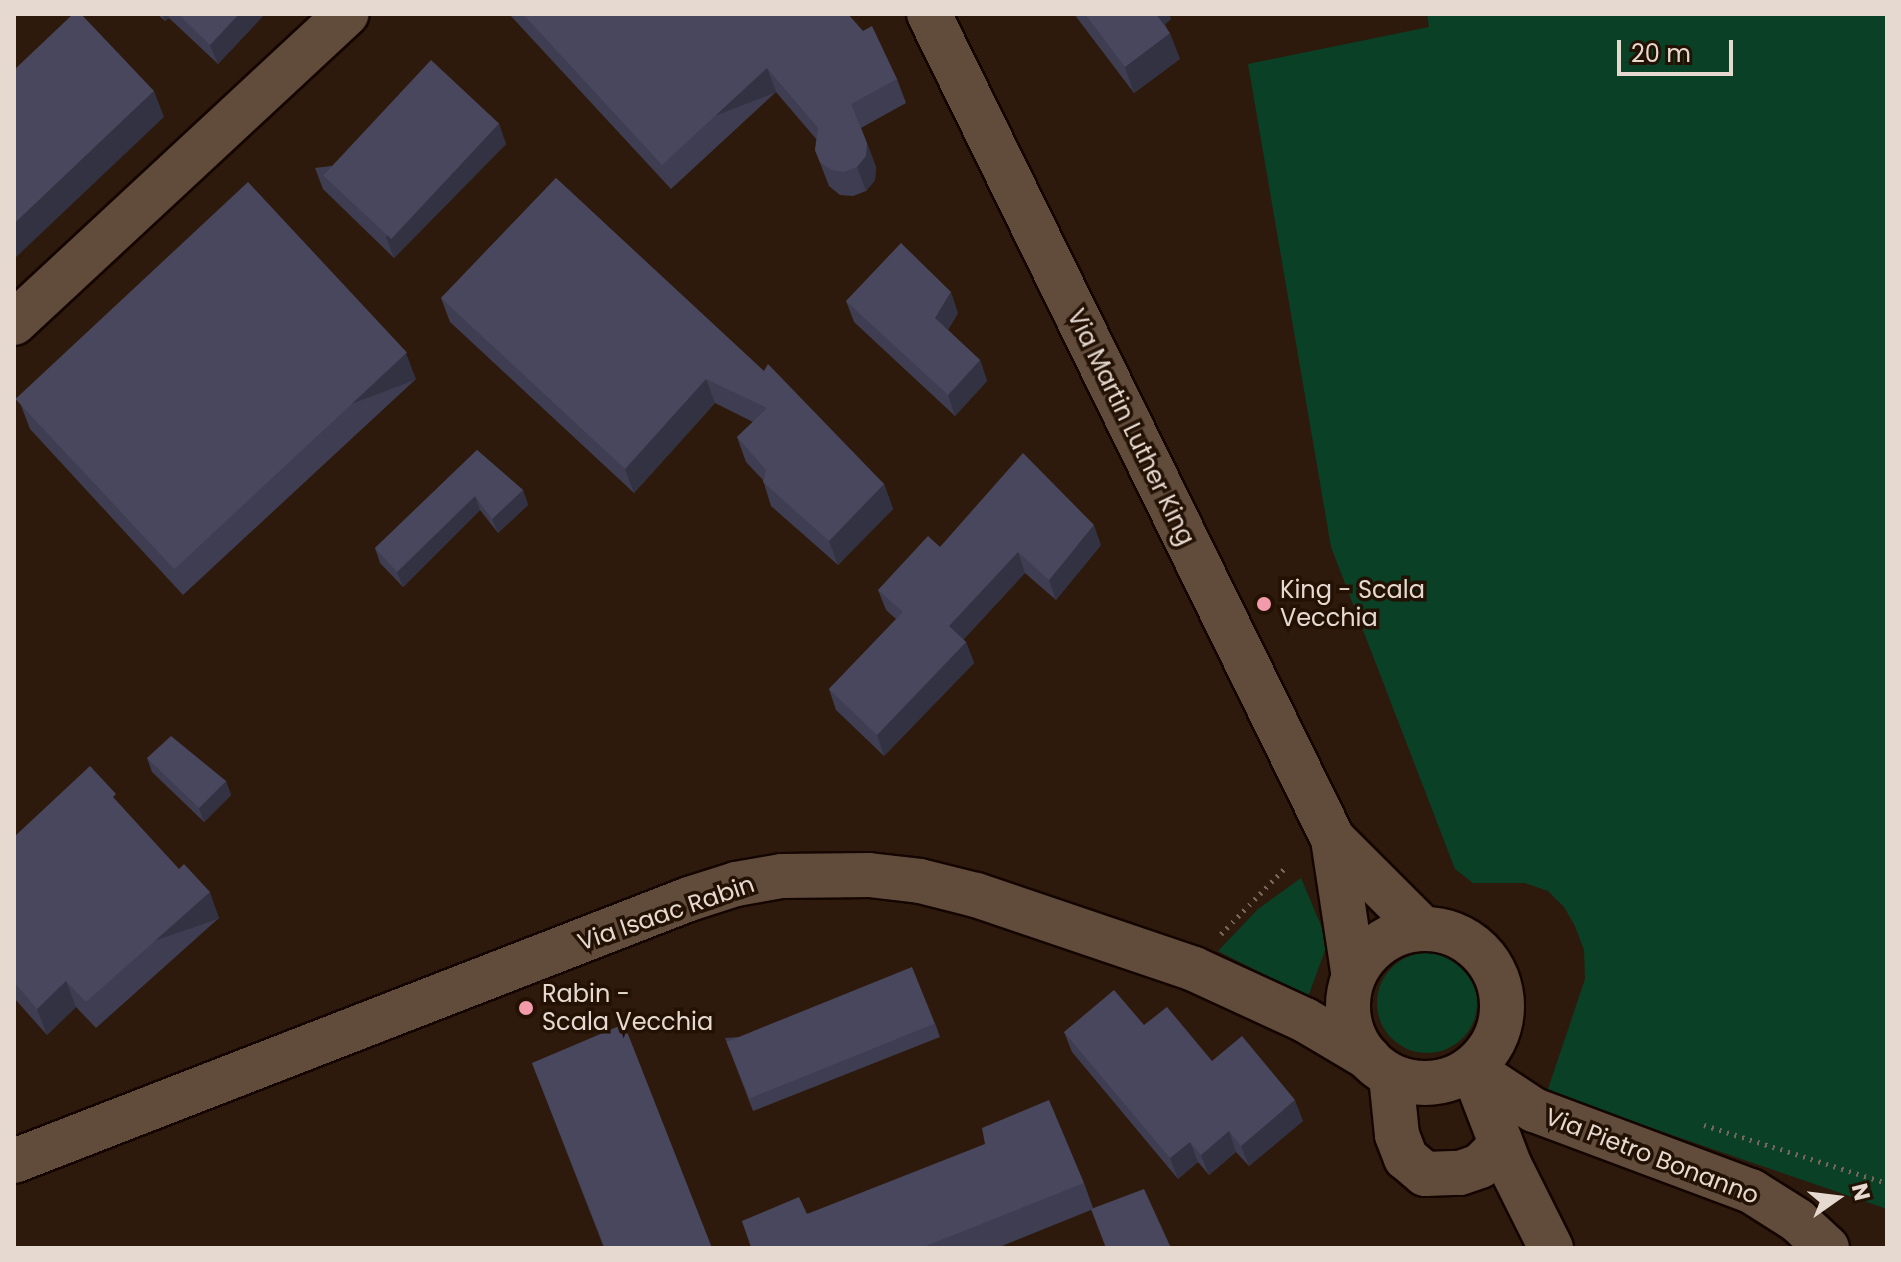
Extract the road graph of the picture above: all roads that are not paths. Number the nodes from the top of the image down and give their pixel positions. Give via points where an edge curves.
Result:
1 (346, 14) edge
2 (929, 14) edge
3 (14, 323) edge
4 (1333, 839) junction
5 (1422, 928) junction
6 (1353, 972) junction
7 (1473, 1070) junction
8 (1392, 1072) junction
9 (1567, 1123) junction
10 (1502, 1157) junction
11 (14, 1161) edge
12 (1554, 1248) edge
13 (1827, 1248) edge

1 - 3 street
2 - 4 street, Via Martin Luther King
4 - 5 street, Via Martin Luther King
4 - 6 street, Via Martin Luther King
5 - 6 street via 1384,939 1367,951
5 - 7 street via 1449,932 1468,943 1485,958 1496,980 1501,1009 1497,1036
6 - 8 street via 1347,995 1352,1029
7 - 8 street via 1440,1084
7 - 9 street, Via Pietro Bonanno via 1534,1110
7 - 10 street
8 - 10 street, Via Isaac Rabin via 1466,1118
8 - 10 street via 1397,1135 1406,1158 1425,1174 1460,1173
8 - 11 street, Via Isaac Rabin via 1305,1020 1194,969 976,895 869,875 782,876 689,899
9 - 12 street via 1546,1125 1527,1146
9 - 13 street, Via Pietro Bonanno via 1751,1191 1797,1220
10 - 12 street

